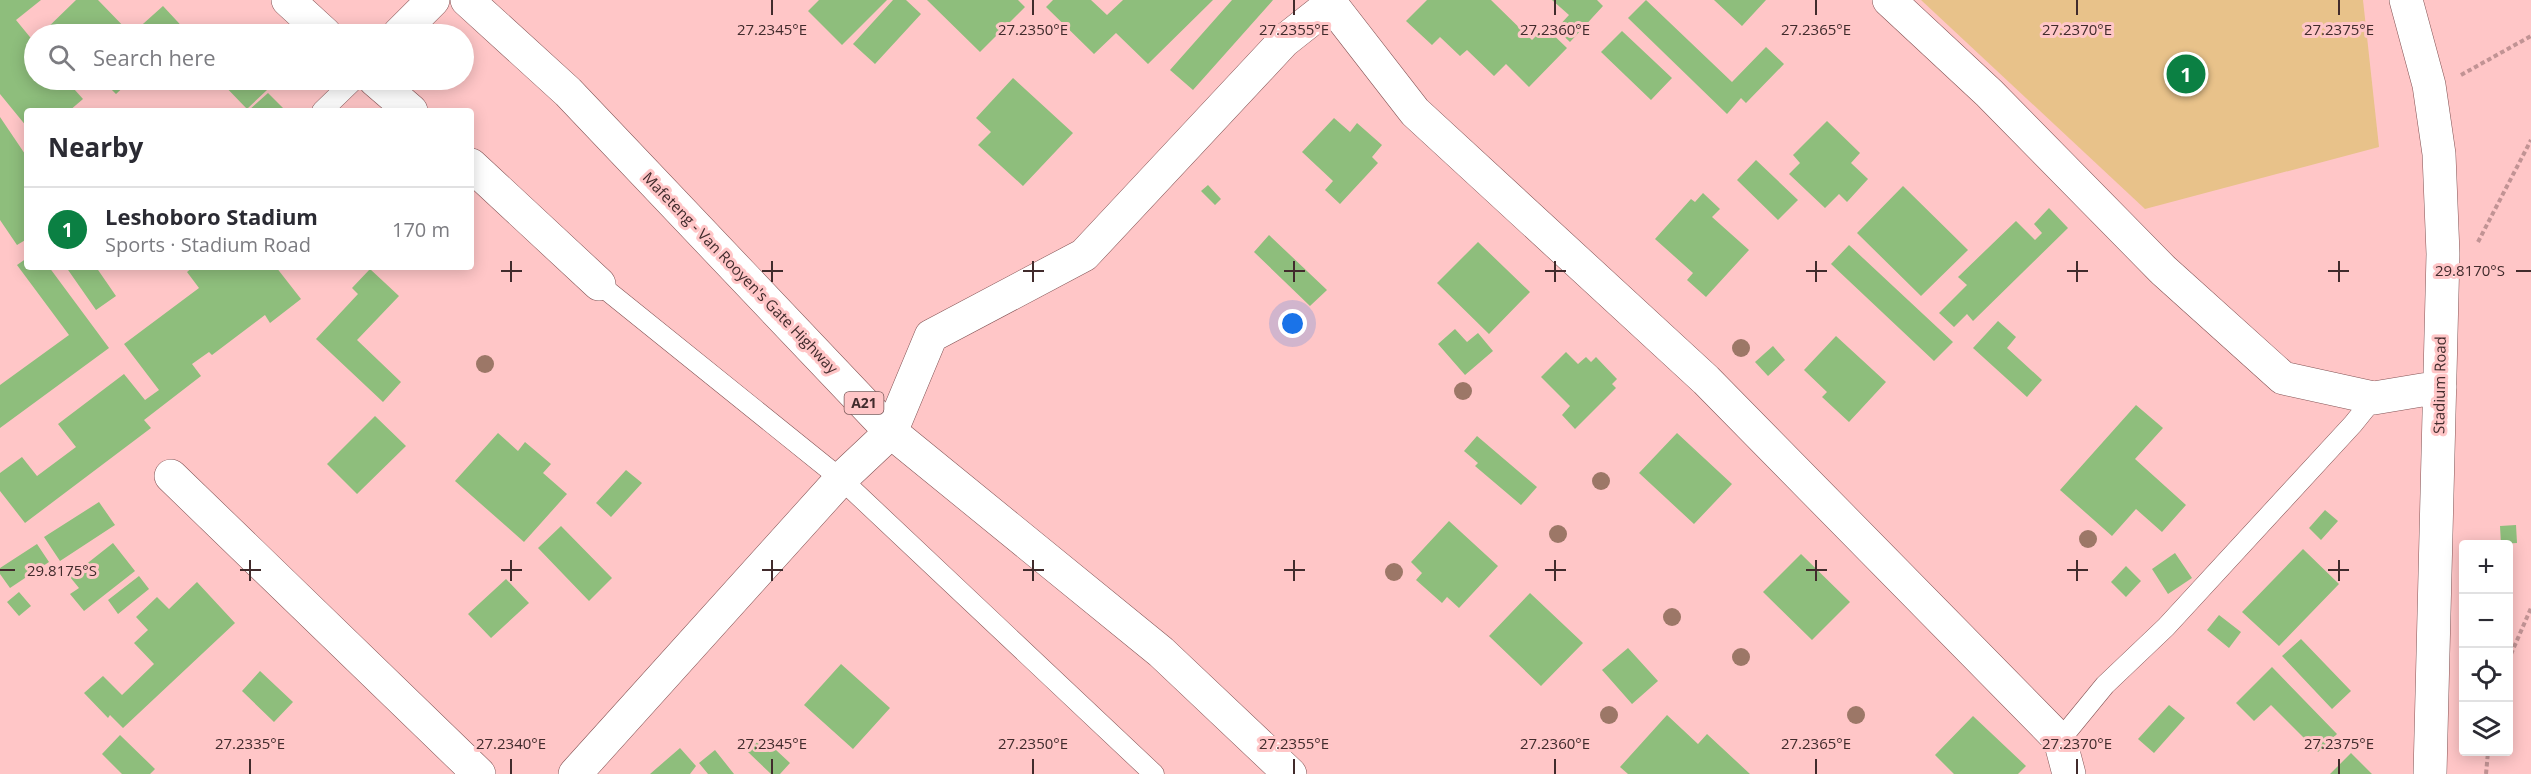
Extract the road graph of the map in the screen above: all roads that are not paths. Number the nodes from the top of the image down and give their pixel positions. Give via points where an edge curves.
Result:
1 (288, 0) edge
2 (433, 0) edge
3 (467, 0) edge
4 (1888, 0) edge
5 (2406, 0) edge
6 (1330, 2) edge
7 (315, 24) edge
8 (409, 24) edge
9 (344, 90) edge
10 (387, 90) edge
11 (325, 108) edge
12 (408, 108) edge
13 (474, 168) edge
14 (599, 284) joint
15 (2440, 387) junction
16 (2373, 398) junction
17 (891, 432) junction
18 (171, 476) dead end
19 (841, 479) junction
20 (2060, 740) junction
21 (479, 774) edge
22 (575, 774) edge
23 (1154, 774) edge
24 (1290, 774) edge
25 (2069, 774) edge
26 (2430, 774) edge

1 - 7 street
2 - 8 street
3 - 17 street, Mafeteng - Van Rooyen's Gate Highway / A21 via 567,92
4 - 16 street via 1989,93 2163,270 2283,378
5 - 15 street, Stadium Road via 2429,86 2439,154 2443,254
6 - 17 street via 1284,41 1084,255 931,336
6 - 20 street via 1415,112 1706,380
9 - 11 lane
10 - 12 street
13 - 14 street
14 - 19 lane
15 - 16 street
15 - 26 street, Stadium Road
16 - 20 lane via 2166,627 2105,685
17 - 19 street
17 - 24 street, Mafeteng - Van Rooyen's Gate Highway / A21 via 1161,652
18 - 21 street
19 - 22 street
19 - 23 lane
20 - 25 street

